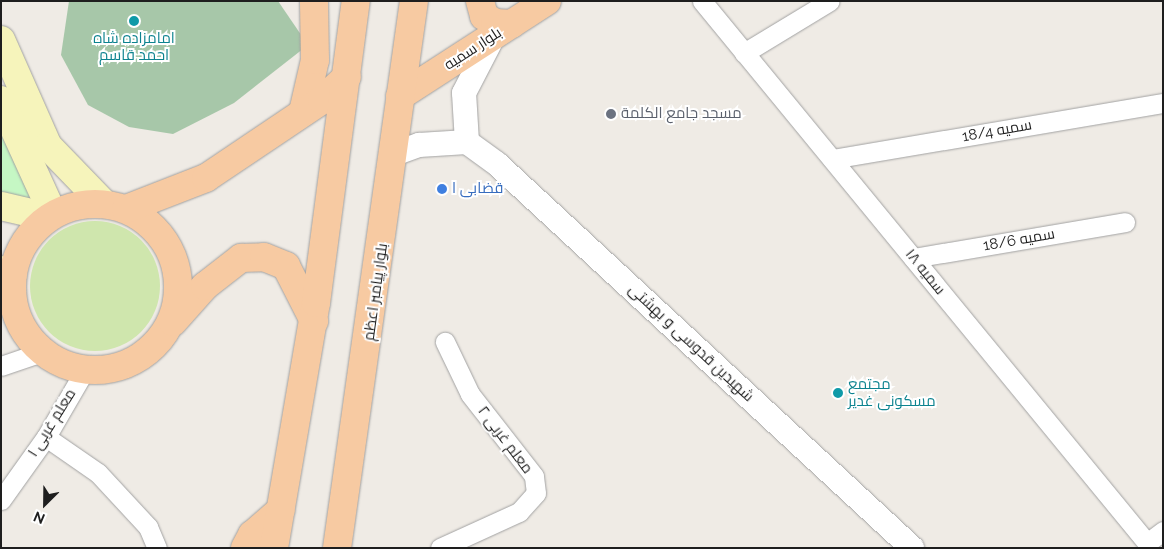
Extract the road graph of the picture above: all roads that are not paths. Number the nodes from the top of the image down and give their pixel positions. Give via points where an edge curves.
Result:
1 (314, 1) edge
2 (334, 1) edge
3 (356, 1) edge
4 (414, 1) edge
5 (480, 1) edge
6 (547, 1) edge
7 (702, 1) edge
8 (830, 1) edge
9 (502, 30) junction
10 (353, 39) junction
11 (1, 40) edge
12 (744, 53) junction
13 (347, 77) junction
14 (400, 96) junction
15 (1, 100) edge
16 (1163, 103) edge
17 (303, 112) junction
18 (467, 142) junction
19 (394, 154) junction
20 (832, 159) junction
21 (1, 206) edge
22 (114, 206) junction
23 (51, 216) junction
24 (1125, 222) dead end
25 (913, 258) junction
26 (6, 273) edge
27 (314, 321) junction
28 (169, 327) junction
29 (445, 342) dead end
30 (42, 352) junction
31 (1, 366) edge
32 (85, 370) junction
33 (46, 437) junction
34 (1, 500) edge
35 (280, 510) junction
36 (1163, 531) edge
37 (157, 548) edge
38 (245, 548) edge
39 (274, 548) edge
40 (338, 548) edge
41 (440, 548) edge
42 (912, 548) edge

1 - 17 main road via 315,60
2 - 10 main road
3 - 10 main road
4 - 14 main road, بلوار پیامبر اعظم
5 - 9 main road via 484,16
6 - 9 main road, بلوار سمیه
7 - 12 street, سمیه ۱۸
8 - 12 street
9 - 14 main road, بلوار سمیه
9 - 18 street via 464,92
10 - 13 main road
11 - 22 main road via 48,146
12 - 20 street, سمیه ۱۸
13 - 17 main road
13 - 27 main road
14 - 19 main road, بلوار پیامبر اعظم
15 - 23 main road
16 - 20 street, سمیه 18/4
17 - 22 main road via 206,178
18 - 19 street via 419,145
18 - 42 street, شهیدین قدوسی و بهشتی via 496,163
19 - 40 main road, بلوار پیامبر اعظم
20 - 25 street, سمیه ۱۸
21 - 23 main road
22 - 23 main road via 77,204
22 - 28 main road via 163,237 174,258 178,305
23 - 26 main road via 19,252
24 - 25 street, سمیه 18/6
25 - 36 street, سمیه ۱۸ via 1147,542
26 - 30 main road via 13,304 24,330
27 - 28 main road via 286,266 264,257 242,258 205,286
27 - 35 main road
28 - 32 main road via 154,346 134,361 110,369
29 - 41 street, معلم غربی ۲ via 470,394 534,476 536,493 519,512
30 - 31 street
30 - 32 main road
32 - 33 street, معلم غربی ۱
33 - 34 street, معلم غربی ۱
33 - 37 street via 98,473 148,527
35 - 38 main road via 252,535
35 - 39 main road

